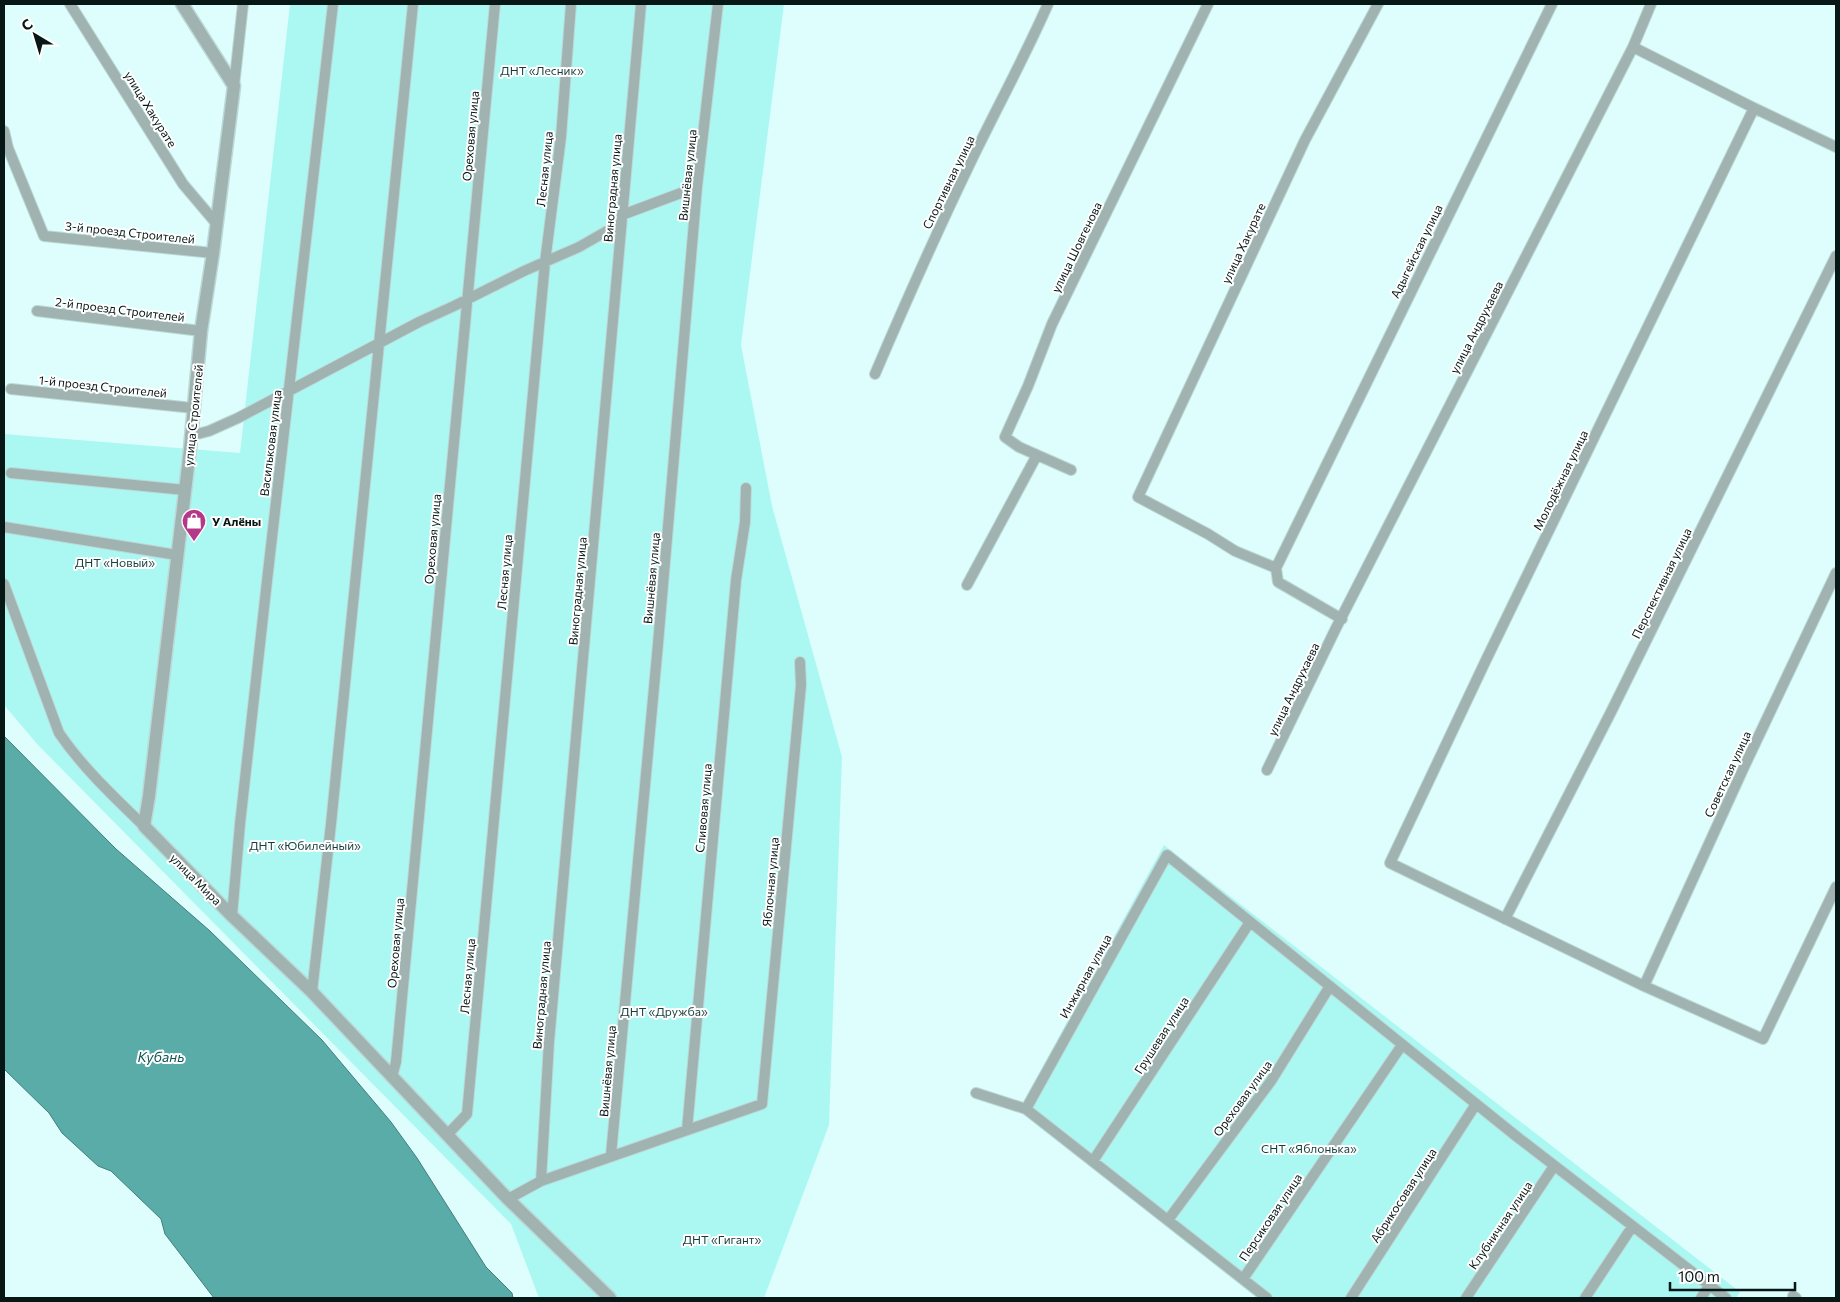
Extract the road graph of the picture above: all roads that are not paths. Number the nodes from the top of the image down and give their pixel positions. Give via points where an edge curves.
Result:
1 (70, 4) edge
2 (182, 4) edge
3 (244, 4) edge
4 (333, 4) edge
5 (413, 4) edge
6 (495, 4) edge
7 (571, 4) edge
8 (641, 4) edge
9 (718, 4) edge
10 (1048, 4) edge
11 (1208, 4) edge
12 (1378, 4) edge
13 (1552, 4) edge
14 (1651, 4) edge
15 (1633, 47) junction
16 (234, 86) junction
17 (1754, 108) junction
18 (4, 131) edge
19 (1836, 148) edge
20 (697, 187) junction
21 (622, 219) junction
22 (216, 223) junction
23 (213, 253) junction
24 (1836, 256) edge
25 (545, 262) junction
26 (467, 299) junction
27 (37, 312) dead end
28 (201, 331) junction
29 (379, 344) junction
30 (875, 374) dead end
31 (10, 389) dead end
32 (289, 390) junction
33 (193, 408) junction
34 (190, 436) junction
35 (1037, 455) junction
36 (1071, 470) dead end
37 (11, 473) dead end
38 (746, 488) dead end
39 (185, 490) junction
40 (4, 527) edge
41 (177, 555) junction
42 (1276, 568) junction
43 (1836, 573) edge
44 (4, 584) edge
45 (967, 585) dead end
46 (1342, 619) junction
47 (800, 662) dead end
48 (1267, 770) dead end
49 (144, 826) junction
50 (1836, 887) edge
51 (232, 916) junction
52 (1505, 919) junction
53 (1250, 922) junction
54 (1330, 986) junction
55 (1644, 986) junction
56 (312, 992) junction
57 (1402, 1045) junction
58 (392, 1077) junction
59 (976, 1093) dead end
60 (1476, 1104) junction
61 (1026, 1109) junction
62 (687, 1130) junction
63 (447, 1135) junction
64 (611, 1155) junction
65 (1093, 1161) junction
66 (1554, 1166) junction
67 (541, 1181) junction
68 (508, 1199) junction
69 (1168, 1220) junction
70 (1632, 1227) junction
71 (1243, 1279) junction
72 (1709, 1286) junction
73 (610, 1298) edge
74 (1267, 1298) edge
75 (1350, 1298) edge
76 (1466, 1298) edge
77 (1585, 1298) edge
78 (1701, 1298) edge
79 (1726, 1298) edge

1 - 22 street, улица Хакурате via 183,184
2 - 16 street
3 - 16 street, улица Строителей
4 - 32 street, Васильковая улица
5 - 29 street
6 - 26 street, Ореховая улица
7 - 25 street, Лесная улица via 561,137
8 - 21 street, Виноградная улица
9 - 20 street, Вишнёвая улица
10 - 30 street, Спортивная улица via 916,276
11 - 35 street, улица Шовгенова via 1052,324 1005,437
12 - 42 street, улица Хакурате via 1306,140 1138,497 1235,551
13 - 42 street, Адыгейская улица
14 - 15 street, улица Андрухаева
15 - 17 street
15 - 46 street, улица Андрухаева
16 - 22 street, улица Строителей
17 - 19 street
17 - 52 street, Молодёжная улица via 1390,863
18 - 23 street, 3-й проезд Строителей via 44,236
20 - 21 street
20 - 64 street, Вишнёвая улица
21 - 25 street via 579,247
21 - 67 street, Виноградная улица via 550,1032
22 - 23 street, улица Строителей
23 - 28 street, улица Строителей
24 - 52 street, Перспективная улица
25 - 26 street
25 - 63 street, Лесная улица via 467,1114
26 - 29 street
26 - 58 street, Ореховая улица via 396,1062
27 - 28 street, 2-й проезд Строителей
28 - 33 street, улица Строителей
29 - 32 street
29 - 56 street
31 - 33 street, 1-й проезд Строителей
32 - 34 street via 238,418
32 - 51 street, Васильковая улица
33 - 34 street, улица Строителей
34 - 39 street, улица Строителей
35 - 36 street, улица Шовгенова
35 - 45 street
37 - 39 street
38 - 62 street, Сливовая улица
39 - 41 street, улица Строителей
40 - 41 street
41 - 49 street, улица Строителей
42 - 46 street via 1278,582
43 - 55 street, Советская улица
44 - 49 street, улица Мира via 59,733 80,761
46 - 48 street, улица Андрухаева
47 - 62 street, Яблочная улица via 801,685 762,1104
49 - 51 street, улица Мира
50 - 55 street via 1763,1039
51 - 56 street, улица Мира
52 - 55 street
53 - 54 street
53 - 61 street, Инжирная улица via 1167,855
53 - 65 street, Грушевая улица
54 - 57 street
54 - 69 street, Ореховая улица via 1271,1081
56 - 58 street, улица Мира
57 - 60 street
57 - 71 street, Персиковая улица
58 - 63 street, улица Мира
59 - 61 street
60 - 66 street
60 - 75 street, Абрикосовая улица
61 - 65 street
62 - 64 street
63 - 68 street, улица Мира
64 - 67 street
65 - 69 street
66 - 70 street
66 - 76 street, Клубничная улица
67 - 68 street
68 - 73 street, улица Мира
69 - 71 street
70 - 72 street
70 - 77 street
71 - 74 street
72 - 78 street
72 - 79 street

